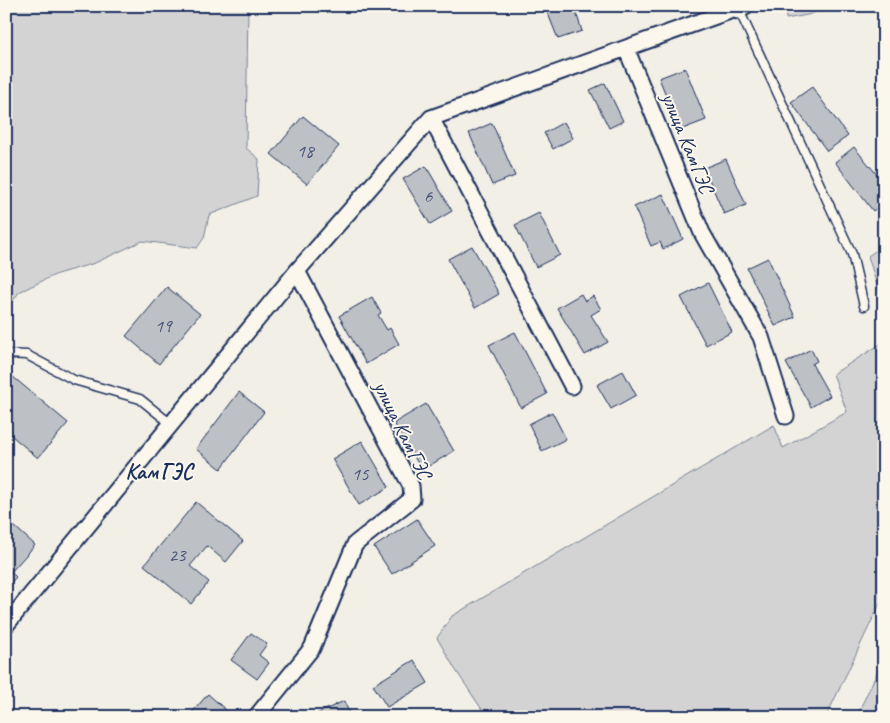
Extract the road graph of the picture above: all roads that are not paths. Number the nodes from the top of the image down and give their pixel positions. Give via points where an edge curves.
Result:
1 (740, 7) edge
2 (626, 48) junction
3 (430, 118) junction
4 (297, 271) junction
5 (864, 306) dead end
6 (6, 354) edge
7 (572, 386) dead end
8 (786, 416) dead end
9 (171, 424) junction
10 (6, 626) edge
11 (256, 717) edge

1 - 2 street
1 - 5 lane via 852,254
2 - 3 street
2 - 8 street, улица КамГЭС via 702,233 761,337
3 - 4 street
3 - 7 street
4 - 9 street
4 - 11 street, улица КамГЭС via 411,486 412,499 354,544 312,648
6 - 9 lane via 26,355 74,380 140,399
9 - 10 street

